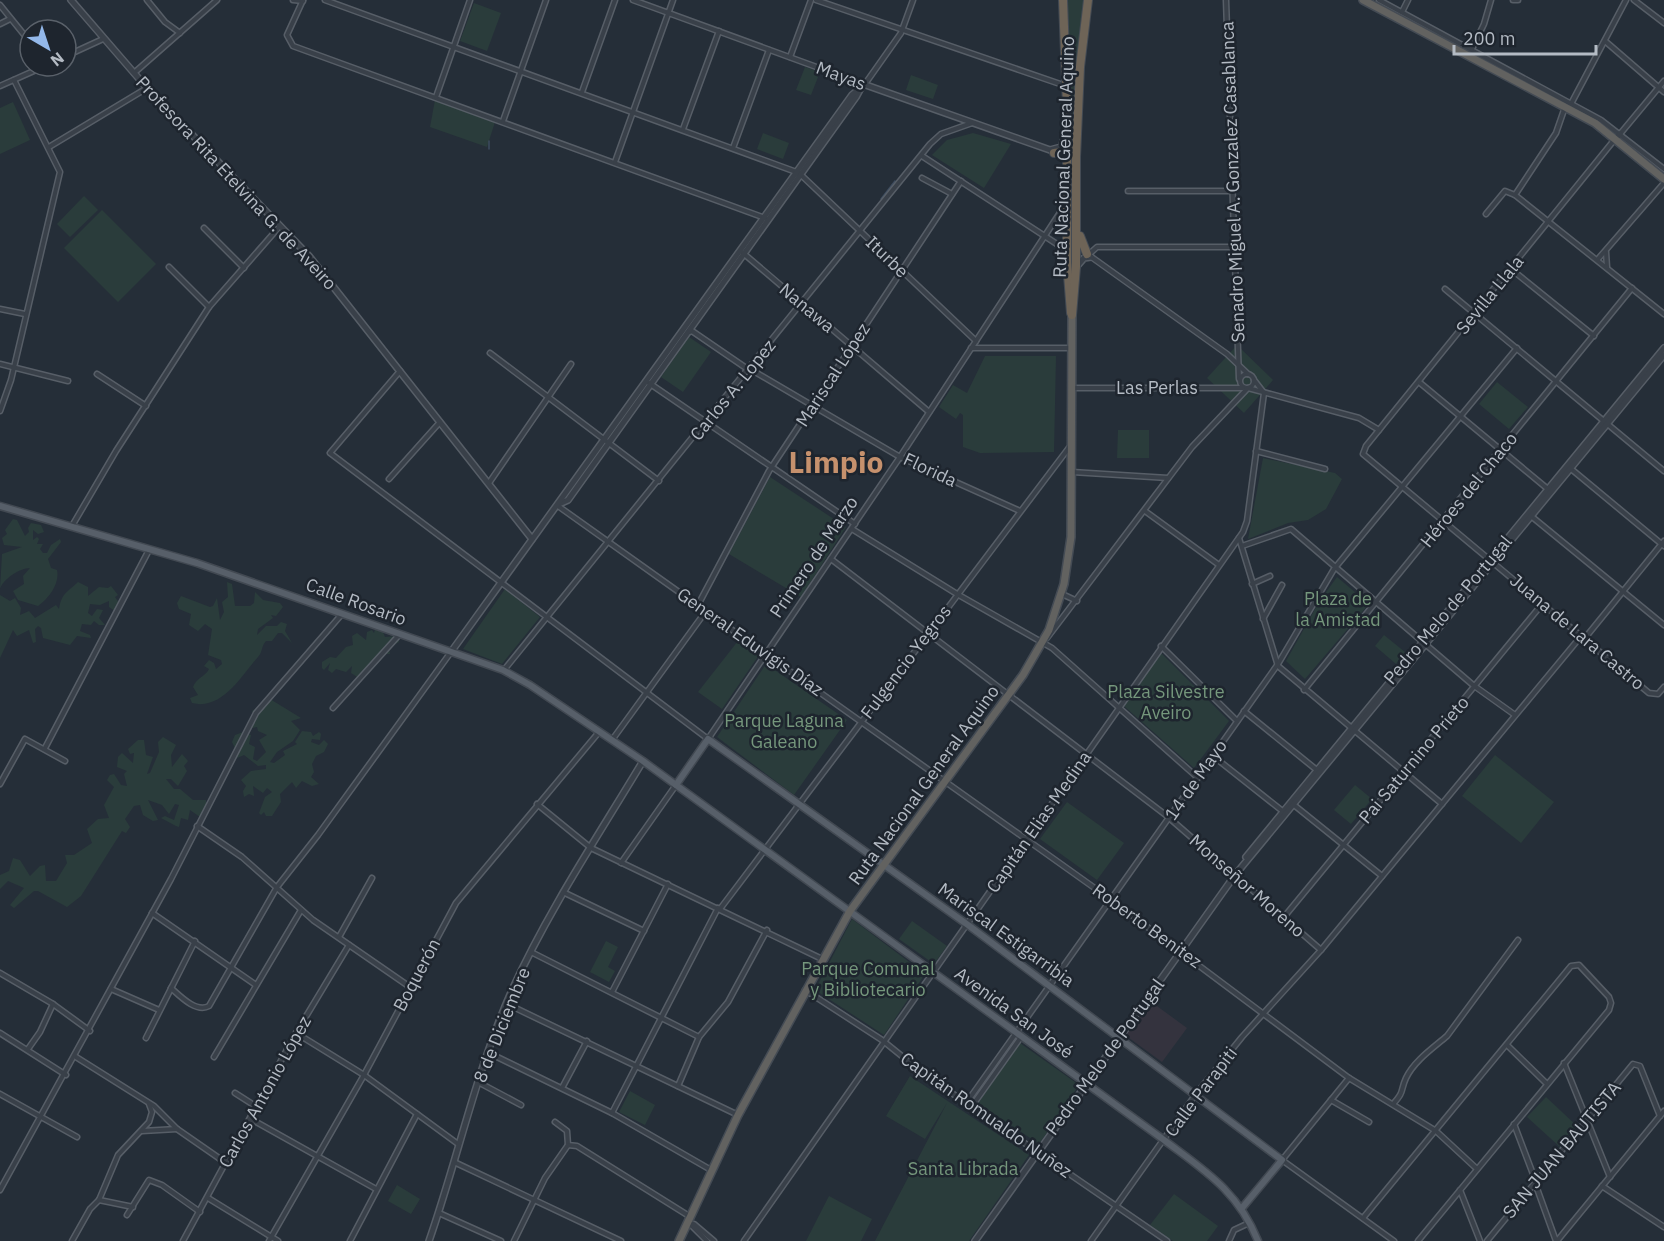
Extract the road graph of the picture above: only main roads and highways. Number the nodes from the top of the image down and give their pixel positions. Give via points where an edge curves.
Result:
1 (1063, 0) edge
2 (1088, 0) edge
3 (1364, 0) edge
4 (1078, 122) junction
5 (1067, 149) junction
6 (1664, 181) edge
7 (1067, 184) junction
8 (1077, 190) junction
9 (1089, 255) road end
10 (1072, 315) junction
11 (0, 506) edge
12 (708, 739) joint
13 (676, 784) junction
14 (884, 864) junction
15 (850, 911) junction
16 (1242, 1208) junction
17 (679, 1241) edge
18 (1258, 1241) edge

1 - 5 highway, Ruta Nacional General Aquino
2 - 4 highway, Ruta Nacional General Aquino
3 - 6 highway via 1569,104 1618,136
4 - 5 highway
4 - 8 highway, Ruta Nacional General Aquino
5 - 7 highway, Ruta Nacional General Aquino
5 - 7 highway via 1052,152 1061,161
7 - 10 highway, Ruta Nacional General Aquino via 1066,251
8 - 9 highway via 1080,241
8 - 10 highway, Ruta Nacional General Aquino
10 - 14 highway, Ruta Nacional General Aquino via 1071,537 1062,594 1042,642 1009,695
11 - 13 main road, Calle Rosario via 150,549 503,670
12 - 13 main road, Primero de Marzo
12 - 14 main road, Mariscal Estigarribia
13 - 15 main road, Avenida San José
14 - 15 highway, Ruta Nacional General Aquino
14 - 16 main road, Mariscal Estigarribia via 1282,1160
15 - 16 main road, Avenida San José via 1164,1140 1223,1185
15 - 17 highway, Ruta Nacional General Aquino via 738,1115
16 - 18 main road, Avenida San José

